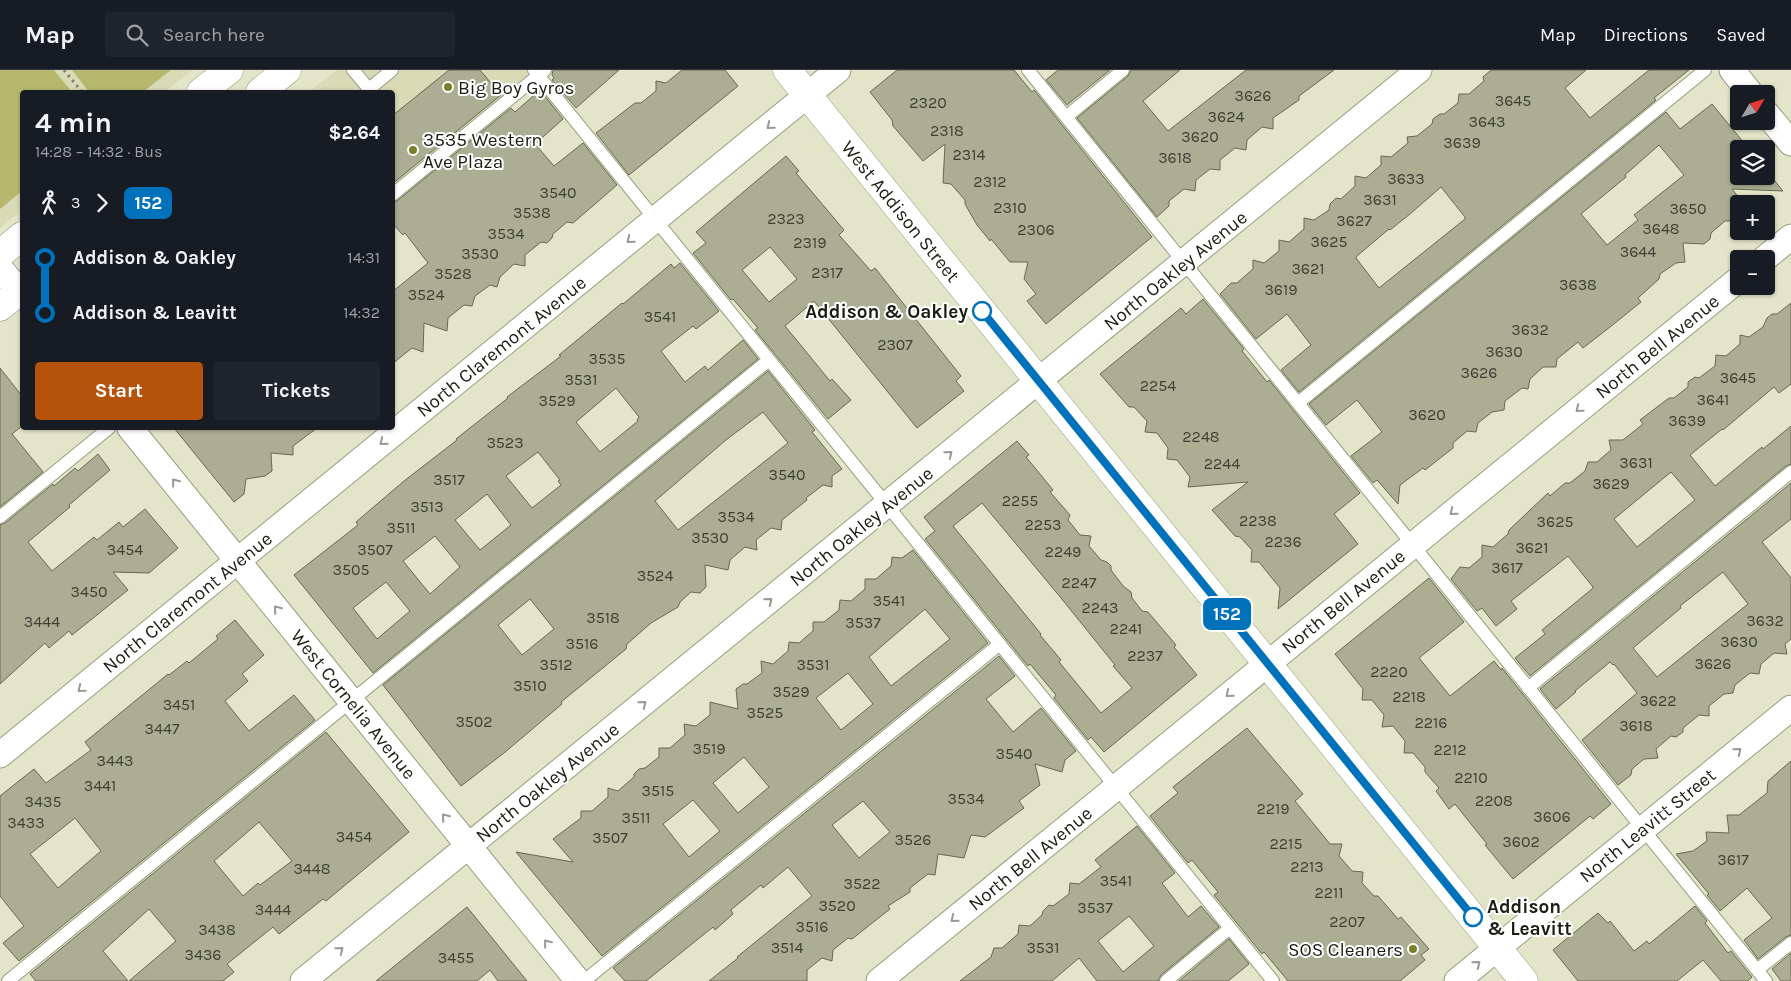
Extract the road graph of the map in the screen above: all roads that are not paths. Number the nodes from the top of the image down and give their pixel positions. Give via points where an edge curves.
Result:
1 (229, 70) edge
2 (287, 70) edge
3 (353, 70) edge
4 (392, 70) edge
5 (787, 70) edge
6 (838, 70) edge
7 (1028, 70) edge
8 (1123, 70) edge
9 (1420, 70) edge
10 (1705, 70) edge
11 (1732, 70) edge
12 (539, 72) edge
13 (1744, 85) edge
14 (204, 90) edge
15 (262, 90) edge
16 (808, 95) junction
17 (1066, 117) junction
18 (1775, 124) edge
19 (1791, 143) edge
20 (395, 192) edge
21 (655, 220) junction
22 (1791, 237) edge
23 (20, 238) edge
24 (1775, 250) edge
25 (0, 254) edge
26 (1184, 262) junction
27 (0, 268) edge
28 (1730, 286) edge
29 (16, 295) edge
30 (769, 360) junction
31 (1039, 381) junction
32 (1298, 403) junction
33 (107, 430) edge
34 (132, 430) edge
35 (1791, 472) edge
36 (886, 505) junction
37 (0, 517) edge
38 (1413, 545) junction
39 (238, 561) junction
40 (1000, 644) junction
41 (1267, 664) junction
42 (1528, 688) junction
43 (351, 701) junction
44 (1791, 708) edge
45 (0, 755) edge
46 (1116, 787) junction
47 (1643, 829) junction
48 (468, 846) junction
49 (1230, 928) junction
50 (1791, 942) edge
51 (1497, 948) junction
52 (1757, 970) junction
53 (8, 981) edge
54 (303, 981) edge
55 (578, 981) edge
56 (584, 981) edge
57 (879, 981) edge
58 (1166, 981) edge
59 (1273, 981) edge
60 (1457, 981) edge
61 (1524, 981) edge
62 (1766, 981) edge

1 - 14 street
2 - 15 street
3 - 4 lane via 369,89
5 - 16 street, West Addison Street
6 - 16 street, North Claremont Avenue
7 - 17 lane
8 - 17 lane
9 - 26 street, North Oakley Avenue
10 - 32 lane
11 - 13 street
12 - 20 lane
12 - 21 lane
16 -> 21 street, North Claremont Avenue
16 - 31 street, West Addison Street
17 - 26 lane
18 - 19 street
21 - 30 lane
21 -> 39 street, North Claremont Avenue
22 - 24 street
23 - 25 street
26 - 31 street, North Oakley Avenue
26 - 32 lane
27 - 29 street
28 -> 38 street, North Bell Avenue
30 - 36 lane
30 - 43 lane
36 -> 31 street, North Oakley Avenue
31 - 41 street, West Addison Street
32 - 38 lane
33 - 37 lane
39 -> 34 street, West Cornelia Avenue
35 - 42 lane
36 - 40 lane
48 -> 36 street, North Oakley Avenue
38 - 41 street, North Bell Avenue
38 - 42 lane
43 -> 39 street, West Cornelia Avenue
39 -> 45 street, North Claremont Avenue
40 - 46 lane
40 - 56 lane
41 -> 46 street, North Bell Avenue
41 - 51 street, West Addison Street
42 - 47 lane
48 -> 43 street, West Cornelia Avenue
43 - 53 lane
47 -> 44 street, North Leavitt Street
46 - 49 lane
46 -> 57 street, North Bell Avenue
47 - 51 street, North Leavitt Street
47 - 52 lane
54 -> 48 street, North Oakley Avenue
55 -> 48 street, West Cornelia Avenue
49 - 58 lane
49 - 59 lane
50 - 52 lane
60 -> 51 street, North Leavitt Street
51 - 61 street, West Addison Street
52 - 62 lane

